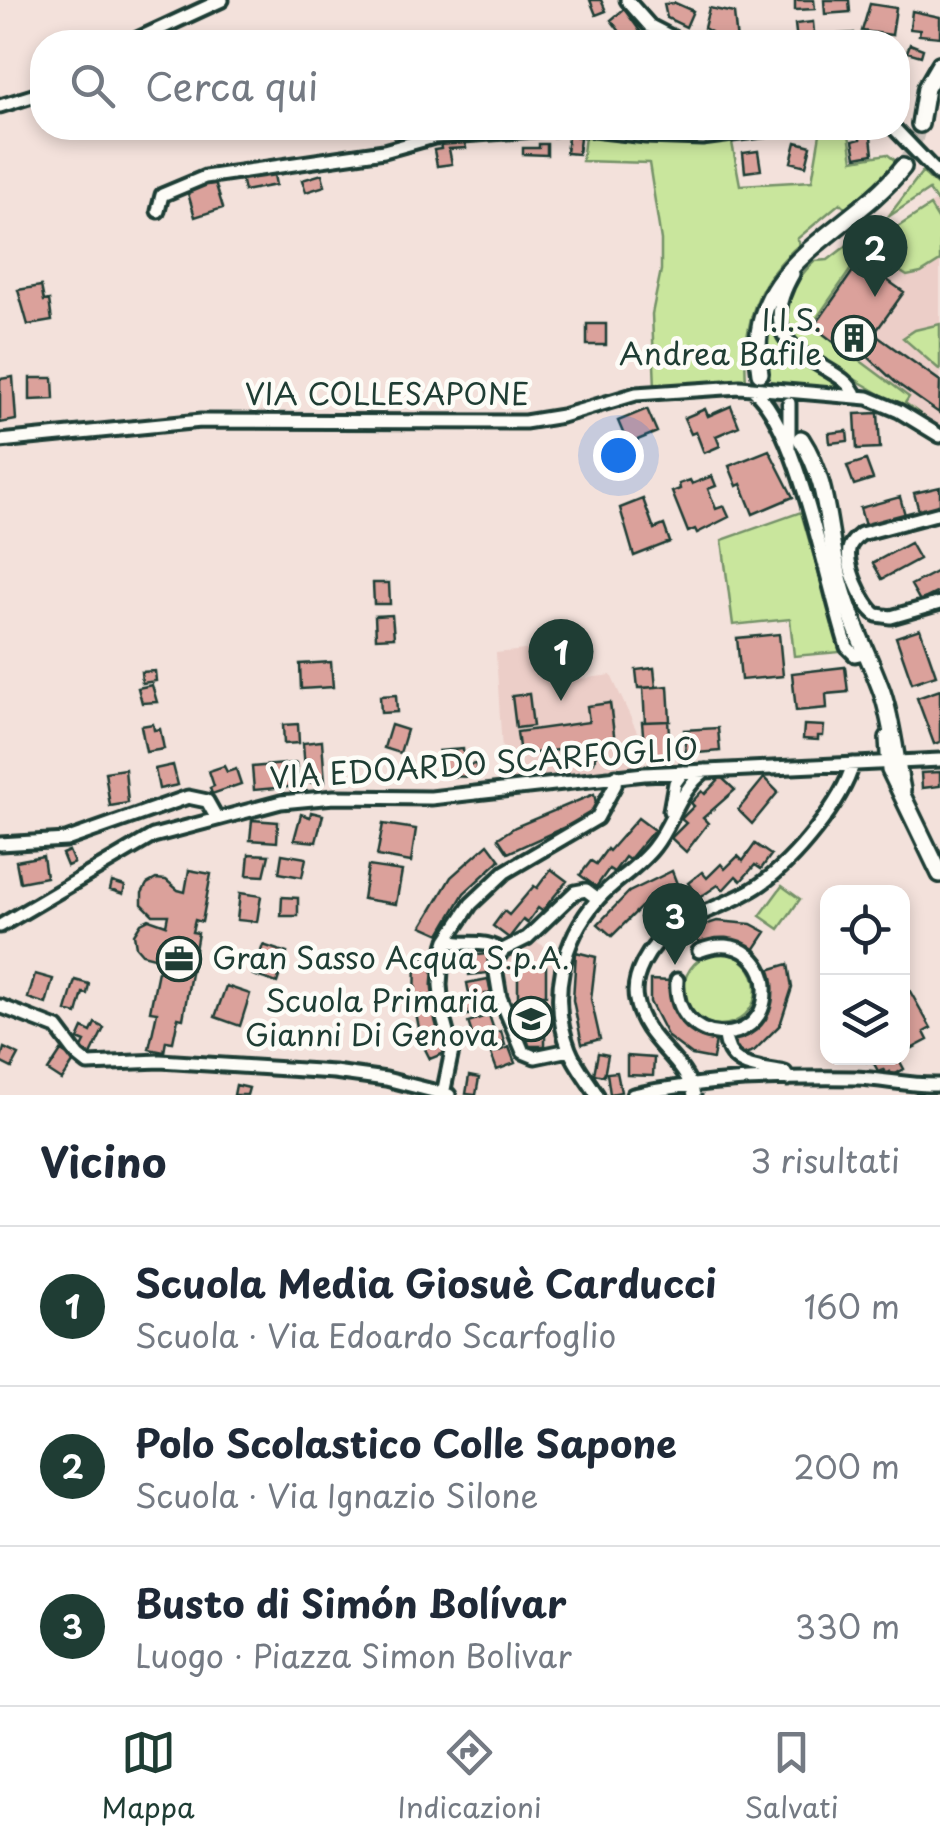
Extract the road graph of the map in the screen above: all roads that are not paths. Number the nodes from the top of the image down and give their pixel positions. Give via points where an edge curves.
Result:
1 (222, 0) edge
2 (627, 0) edge
3 (157, 30) edge
4 (658, 30) edge
5 (940, 64) edge
6 (940, 83) edge
7 (30, 97) edge
8 (0, 106) edge
9 (423, 140) edge
10 (906, 140) edge
11 (903, 167) tunnel mouth
12 (940, 176) edge
13 (158, 211) dead end
14 (810, 248) junction
15 (760, 373) tunnel mouth
16 (750, 387) junction
17 (778, 389) junction
18 (798, 390) junction
19 (856, 397) junction
20 (789, 403) junction
21 (768, 404) junction
22 (940, 436) edge
23 (0, 441) edge
24 (795, 445) junction
25 (940, 513) edge
26 (940, 603) edge
27 (940, 760) edge
28 (893, 763) junction
29 (852, 764) junction
30 (705, 771) junction
31 (667, 772) junction
32 (686, 772) junction
33 (616, 776) junction
34 (674, 786) junction
35 (688, 790) junction
36 (216, 816) junction
37 (668, 820) junction
38 (0, 844) edge
39 (940, 874) edge
40 (598, 899) junction
41 (0, 926) edge
42 (447, 940) junction
43 (699, 951) dead end
44 (502, 952) junction
45 (678, 980) dead end
46 (0, 1006) edge
47 (725, 1034) junction
48 (569, 1050) junction
49 (788, 1079) junction
50 (940, 1085) edge
51 (693, 1089) edge
52 (677, 1091) edge
53 (446, 1094) edge
54 (597, 1095) edge
55 (633, 1095) edge

1 - 3 street
2 - 4 street
5 - 6 street via 926,88 920,126
7 - 8 street
9 - 13 street via 206,177 162,195
10 - 12 street
11 - 14 street
14 - 15 street via 768,300 758,335
14 - 19 street via 785,291 784,330 798,353 850,385
16 - 17 street, VIA COLLESAPONE
16 - 21 street
16 - 23 street, VIA COLLESAPONE via 636,394 524,422 201,420
17 - 18 street, VIA COLLESAPONE
17 - 20 street
17 - 21 street
18 - 19 street, VIA COLLESAPONE
18 - 20 street
19 - 22 street, VIA COLLESAPONE via 888,406
20 - 24 street
21 - 24 street
24 - 28 street via 822,476 836,569 882,692
25 - 26 street via 866,532 848,552 872,612 886,617
27 - 28 street, VIA EDOARDO SCARFOGLIO
28 - 29 street, VIA EDOARDO SCARFOGLIO
28 - 39 street
29 - 30 street, VIA EDOARDO SCARFOGLIO
29 - 51 street via 825,815 772,874 672,928 645,960 635,988 638,1010
30 - 32 street, VIA EDOARDO SCARFOGLIO
30 - 35 street
31 - 32 street, VIA EDOARDO SCARFOGLIO
31 - 33 street, VIA EDOARDO SCARFOGLIO
31 - 34 street
32 - 34 street
32 - 35 street via 692,780
33 - 36 street, VIA EDOARDO SCARFOGLIO via 431,798 291,800
33 - 42 street via 597,818 504,872
34 - 37 street
35 - 37 street
36 - 38 street via 207,800 188,798 72,839
36 - 41 street, VIA EDOARDO SCARFOGLIO via 153,836
37 - 40 street via 652,849
40 - 44 street via 577,891
40 - 48 street via 561,968
42 - 44 street via 490,944
42 - 53 street via 440,985 452,1051
43 - 47 street via 719,945 742,950 764,979 758,1014
44 - 48 street via 495,966 500,997 520,1049 535,1057
45 - 47 street via 686,1017 702,1030
46 - 53 street via 56,1028 88,1064 334,1072
47 - 49 street via 734,1059
48 - 54 street
49 - 50 street
49 - 51 street
51 - 52 street
52 - 55 street

